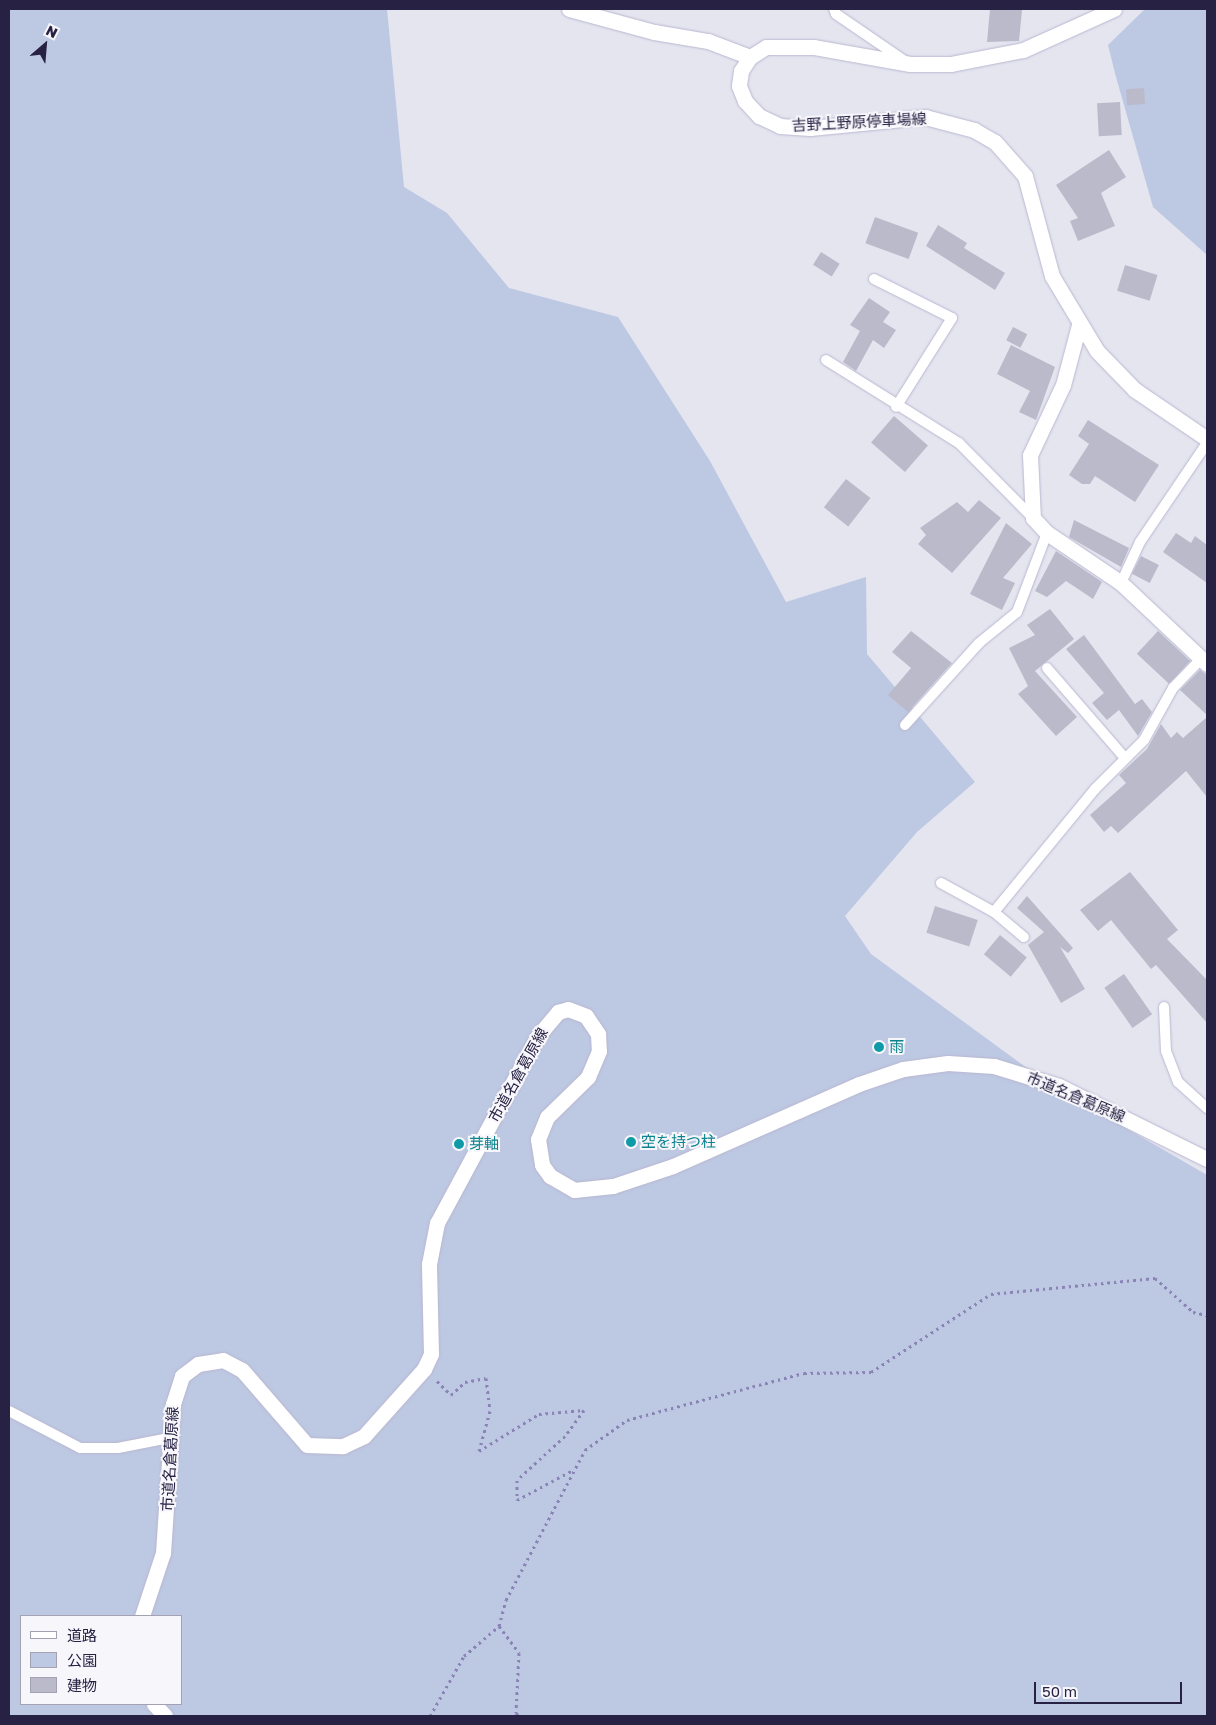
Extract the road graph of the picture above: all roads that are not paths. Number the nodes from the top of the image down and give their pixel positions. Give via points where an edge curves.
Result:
1 (570, 9) edge
2 (834, 9) edge
3 (1114, 9) edge
4 (750, 56) junction
5 (910, 64) junction
6 (874, 279) dead end
7 (1080, 325) junction
8 (826, 360) dead end
9 (896, 407) junction
10 (1207, 439) edge
11 (1207, 443) edge
12 (1033, 518) junction
13 (1047, 533) junction
14 (1121, 583) junction
15 (1205, 661) edge
16 (1047, 668) dead end
17 (905, 725) dead end
18 (1125, 758) junction
19 (941, 883) dead end
20 (994, 912) junction
21 (1024, 937) dead end
22 (1164, 1007) dead end
23 (1207, 1108) edge
24 (1207, 1160) edge
25 (9, 1411) edge
26 (169, 1438) junction
27 (142, 1615) edge
28 (155, 1705) edge
29 (165, 1716) edge

1 - 4 street via 654,32 708,41
2 - 5 lane
3 - 5 street via 1062,36 1024,50 951,64
4 - 5 street via 766,48 786,45
4 - 7 street, 吉野上野原停車場線 via 741,71 739,86 744,101 759,116 780,126 810,128 925,117 952,122 995,142 1025,176 1052,276
6 - 9 lane via 952,318
7 - 10 street, 吉野上野原停車場線 via 1112,369 1136,390
7 - 12 street via 1063,385 1030,455
8 - 9 lane
9 - 12 lane via 959,443
11 - 14 lane via 1140,542
12 - 13 street
13 - 14 street
13 - 17 lane via 1017,612 979,643
14 - 15 street
15 - 18 lane via 1173,688 1144,740
16 - 18 lane
18 - 20 lane
19 - 20 lane
20 - 21 lane
22 - 23 lane via 1166,1051 1178,1082
24 - 26 street, 市道名倉葛原線 via 1059,1086 994,1066 948,1063 902,1069 859,1084 673,1166 613,1186 574,1190 550,1176 542,1165 538,1140 547,1117 588,1077 599,1051 595,1026 586,1016 568,1009 548,1019 437,1223 429,1264 431,1345 424,1369 364,1436 325,1449 307,1445 232,1363 198,1364 182,1376 176,1389
25 - 26 lane via 80,1448 118,1448
26 - 27 street, 市道名倉葛原線 via 163,1553
28 - 29 street

